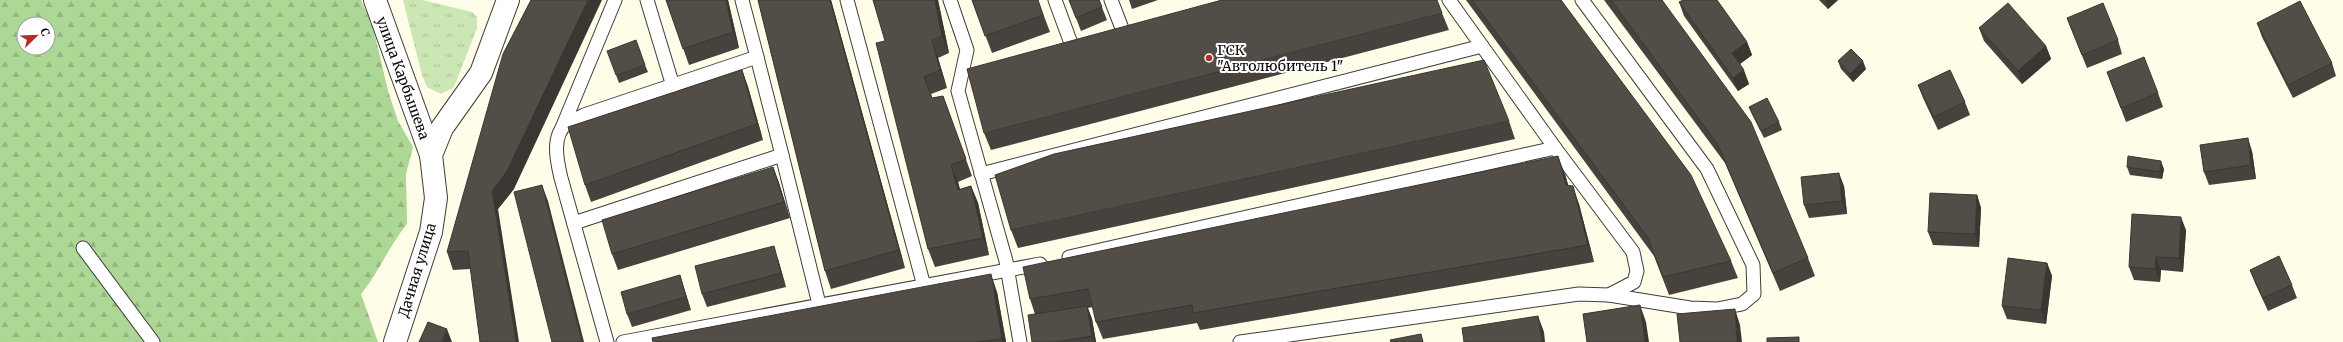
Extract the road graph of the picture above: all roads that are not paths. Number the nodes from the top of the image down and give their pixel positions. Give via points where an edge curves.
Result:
1 (375, 0) edge
2 (508, 0) edge
3 (615, 0) edge
4 (647, 0) edge
5 (742, 0) edge
6 (848, 0) edge
7 (950, 0) edge
8 (1055, 0) edge
9 (1111, 0) edge
10 (1449, 0) edge
11 (1582, 0) edge
12 (1138, 27) edge
13 (1123, 31) junction
14 (1108, 35) edge
15 (1087, 42) edge
16 (1072, 46) junction
17 (1482, 46) junction
18 (1057, 50) edge
19 (757, 57) junction
20 (976, 72) edge
21 (962, 76) junction
22 (673, 86) junction
23 (558, 139) junction
24 (1556, 148) junction
25 (782, 155) junction
26 (431, 156) junction
27 (981, 174) junction
28 (574, 223) junction
29 (83, 248) dead end
30 (1008, 271) junction
31 (924, 286) junction
32 (1608, 295) junction
33 (819, 304) junction
34 (153, 342) edge
35 (395, 342) edge
36 (607, 342) edge
37 (623, 342) edge
38 (1020, 342) edge
39 (1240, 342) edge

1 - 26 street, улица Карбышева
2 - 26 street, Дачная улица via 481,73 442,128
3 - 23 lane
4 - 22 lane
5 - 19 lane
6 - 31 lane
7 - 21 lane via 968,50
8 - 16 lane
9 - 13 lane
10 - 17 lane
11 - 32 lane via 1708,169 1744,243 1753,265 1755,280 1754,294 1742,304 1717,309 1690,308
12 - 13 lane
13 - 14 lane
15 - 16 lane
16 - 18 lane
17 - 24 lane
17 - 27 lane
19 - 22 lane
19 - 25 lane
20 - 21 lane
21 - 27 lane via 958,92
22 - 23 lane via 584,115 566,124
23 - 28 lane via 556,156
24 - 30 lane
24 - 32 lane via 1633,252 1637,271 1634,282
25 - 28 lane
25 - 33 lane
26 - 35 street, Дачная улица via 436,198 431,232
27 - 30 lane
28 - 36 lane
29 - 34 lane
30 - 31 lane
30 - 38 lane
31 - 33 lane
32 - 39 lane via 1579,294
33 - 37 lane

